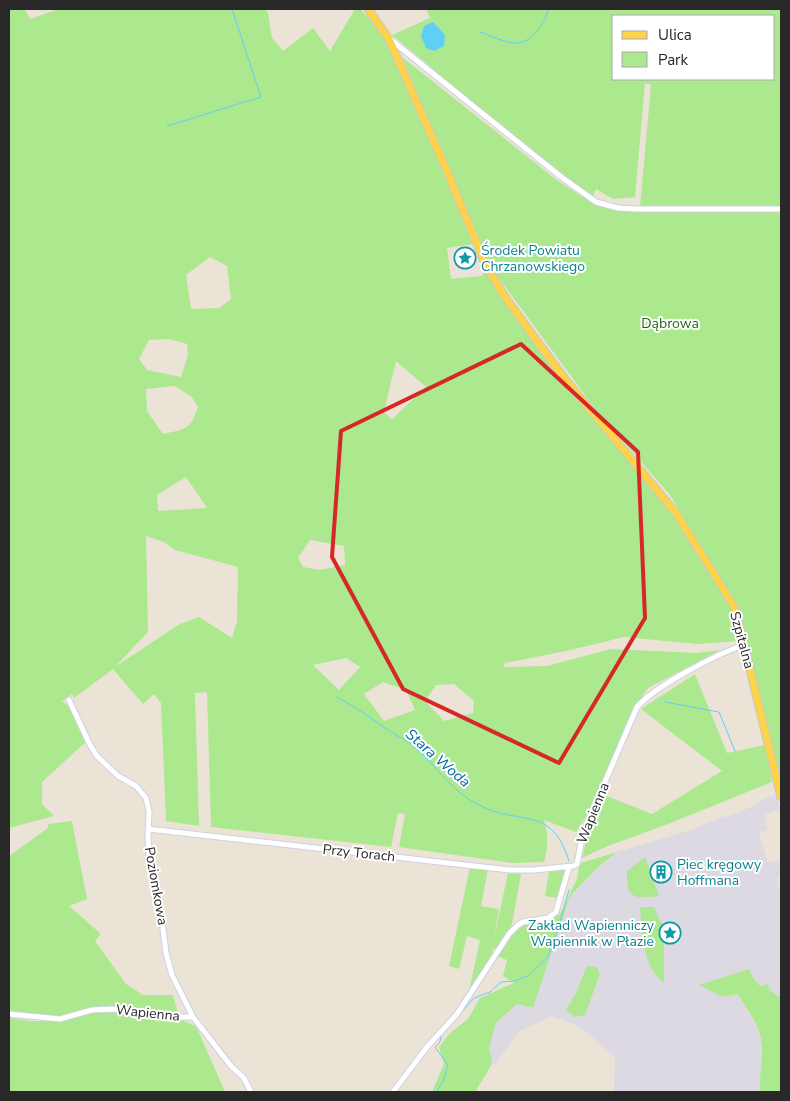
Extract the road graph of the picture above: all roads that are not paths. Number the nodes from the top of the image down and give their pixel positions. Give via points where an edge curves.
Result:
1 (368, 9) edge
2 (389, 39) junction
3 (781, 209) edge
4 (744, 645) junction
5 (69, 700) dead end
6 (781, 797) edge
7 (148, 829) junction
8 (569, 867) junction
9 (9, 1014) edge
10 (193, 1017) junction
11 (251, 1092) edge
12 (393, 1092) edge

1 - 2 main road
2 - 3 street via 596,202 637,209
2 - 4 main road, Szpitalna via 486,266 565,379 684,525 735,608
4 - 6 main road, Szpitalna
4 - 8 street, Wapienna via 693,669 652,693 637,707 583,833 577,864
5 - 7 street, Poziomkowa via 97,756 142,792 148,804
7 - 8 street, Przy Torach via 510,870
7 - 10 street, Poziomkowa via 166,954
8 - 12 street, Wapienna via 556,912 548,918 522,922 509,934 457,1014
9 - 10 street, Wapienna via 60,1019 92,1010 112,1010
10 - 11 street, Wapienna via 244,1078

